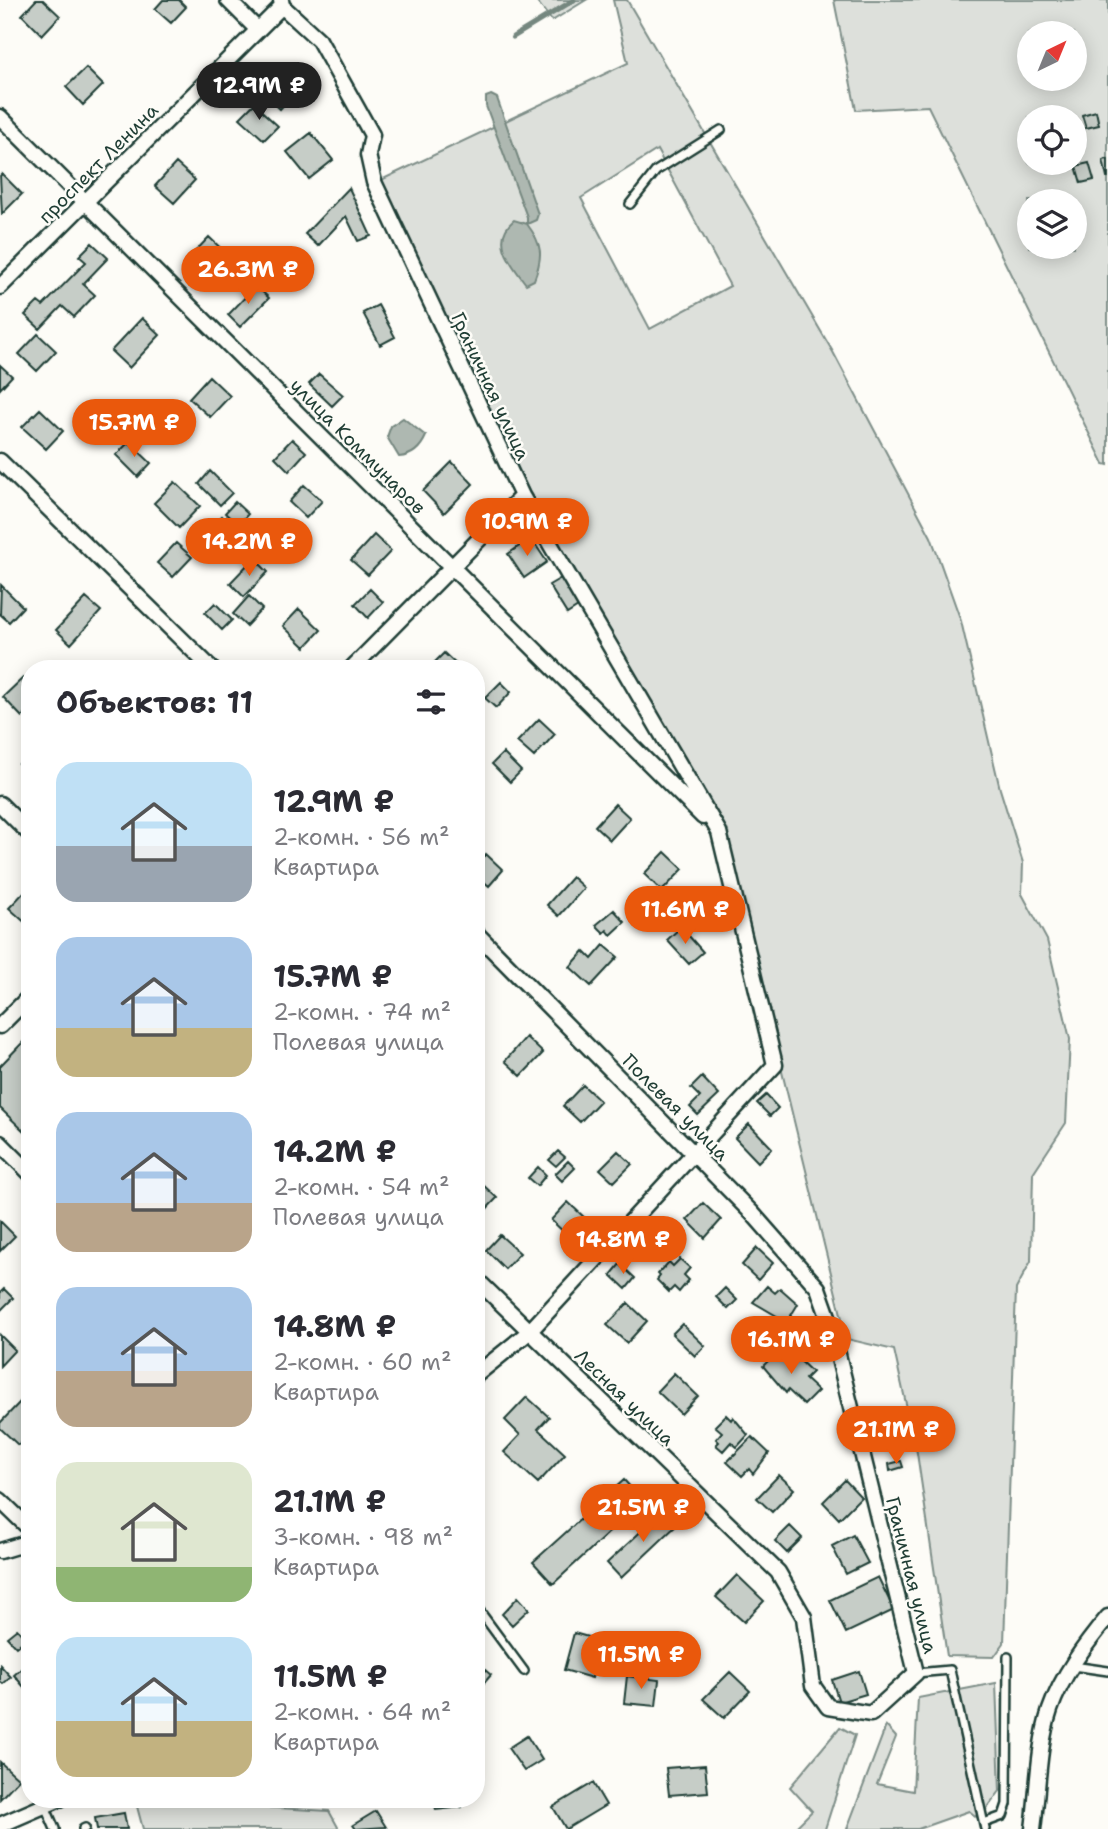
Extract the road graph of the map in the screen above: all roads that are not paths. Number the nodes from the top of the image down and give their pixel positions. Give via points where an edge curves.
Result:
1 (228, 0) edge
2 (281, 3) edge
3 (258, 30) junction
4 (0, 117) edge
5 (721, 131) dead end
6 (86, 202) junction
7 (629, 204) dead end
8 (0, 287) edge
9 (0, 461) edge
10 (522, 496) junction
11 (452, 567) junction
12 (203, 660) edge
13 (360, 660) edge
14 (0, 804) edge
15 (21, 825) edge
16 (719, 832) junction
17 (485, 942) edge
18 (21, 1005) edge
19 (0, 1026) edge
20 (0, 1143) edge
21 (694, 1152) junction
22 (21, 1164) edge
23 (485, 1288) edge
24 (830, 1322) joint
25 (529, 1332) junction
26 (485, 1368) edge
27 (0, 1500) edge
28 (21, 1521) edge
29 (21, 1545) edge
30 (0, 1551) edge
31 (1108, 1617) edge
32 (485, 1618) edge
33 (1008, 1657) dead end
34 (1072, 1666) junction
35 (524, 1671) dead end
36 (1108, 1671) edge
37 (916, 1673) junction
38 (38, 1808) edge
39 (46, 1808) edge
40 (0, 1825) edge
41 (984, 1826) edge
42 (55, 1829) edge
43 (1033, 1829) edge

1 - 3 street
2 - 3 street, проспект Ленина
2 - 10 street, Граничная улица via 318,40 372,135 373,182
3 - 6 street, проспект Ленина
4 - 6 street, улица Коммунаров
5 - 7 lane via 656,171
6 - 8 street, проспект Ленина
6 - 11 street, улица Коммунаров
9 - 12 street
10 - 11 street
10 - 16 street, Граничная улица
11 - 13 street
11 - 16 street, улица Коммунаров
14 - 15 street
16 - 21 street, Граничная улица via 775,1065
17 - 21 street, Полевая улица
18 - 19 street
20 - 22 street
21 - 24 street, Полевая улица via 818,1288
21 - 25 street
23 - 25 street, Лесная улица
24 - 37 street, Граничная улица
25 - 26 street
25 - 37 street, Лесная улица via 778,1572 804,1617 813,1686 828,1707 871,1714
27 - 28 street
29 - 30 street
31 - 34 street
32 - 35 lane
33 - 41 lane via 1007,1804 1003,1816
34 - 36 lane
34 - 43 street via 1049,1713
37 - 41 lane via 950,1670
38 - 40 street
39 - 42 lane

